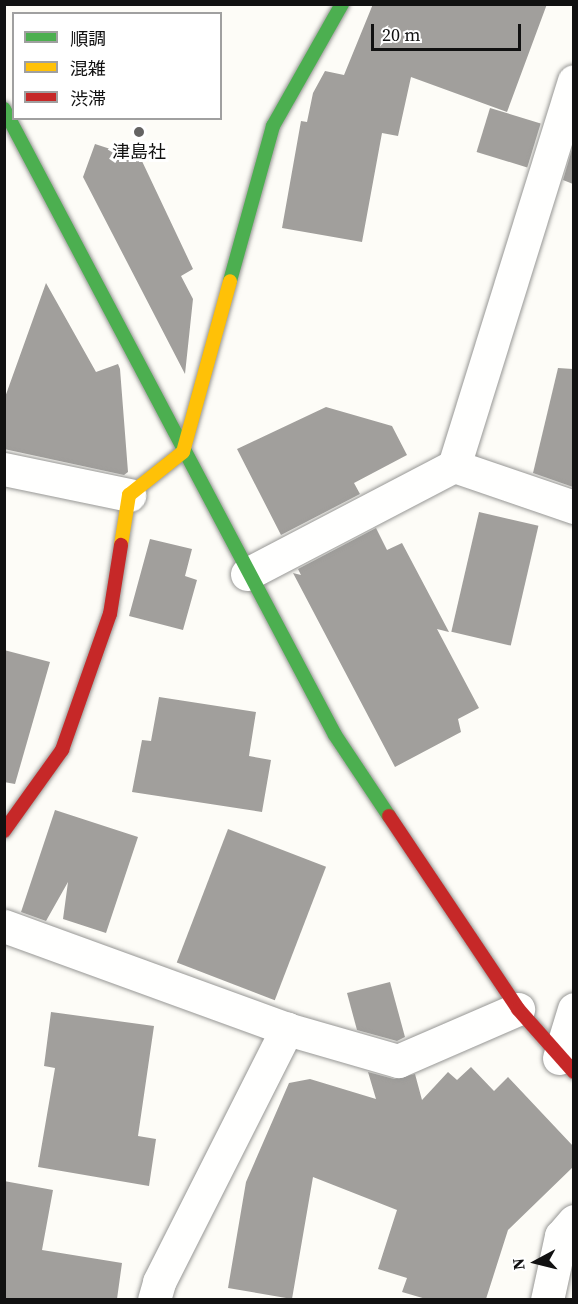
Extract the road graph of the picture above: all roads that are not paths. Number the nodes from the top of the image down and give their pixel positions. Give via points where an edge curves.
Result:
1 (342, 4) edge
2 (573, 81) edge
3 (4, 109) edge
4 (183, 452) junction
5 (454, 466) junction
6 (4, 469) edge
7 (129, 495) junction
8 (573, 507) edge
9 (247, 574) junction
10 (4, 831) edge
11 (4, 926) edge
12 (518, 1009) junction
13 (573, 1009) edge
14 (287, 1029) junction
15 (566, 1065) edge
16 (573, 1221) edge
17 (154, 1299) edge
18 (547, 1299) edge

1 - 4 street via 273,126
2 - 5 street
3 - 4 street
4 - 7 street
4 - 9 street
5 - 8 street
5 - 9 street
6 - 7 street
7 - 10 street via 110,614 62,750
9 - 12 street via 336,735
11 - 14 street
12 - 14 street via 398,1061
12 - 15 street
13 - 15 street
14 - 17 street via 159,1282
16 - 18 street via 561,1236

